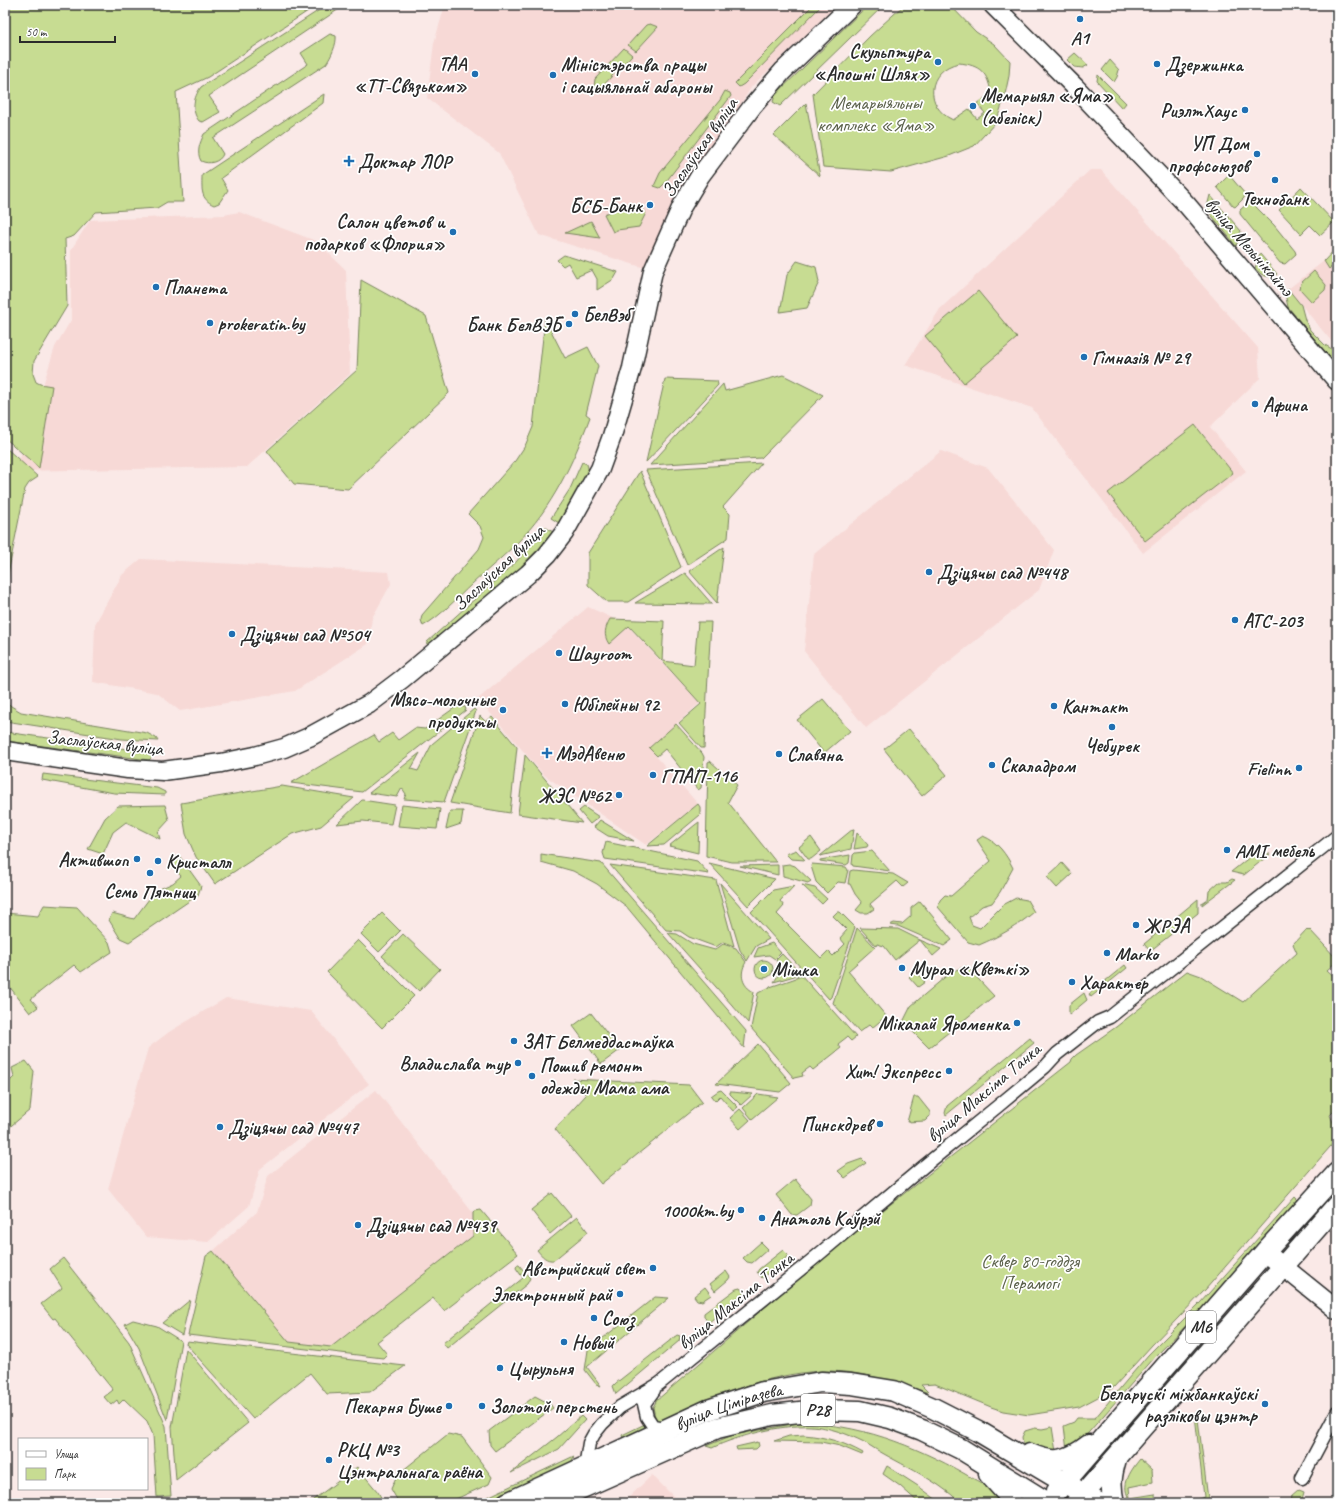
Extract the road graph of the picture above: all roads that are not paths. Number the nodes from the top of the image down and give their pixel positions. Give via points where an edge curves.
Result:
1 (852, 5) edge
2 (993, 5) edge
3 (1337, 381) edge
4 (5, 752) edge
5 (1337, 836) edge
6 (1337, 1173) edge
7 (1337, 1205) edge
8 (1266, 1252) junction
9 (1284, 1267) junction
10 (1337, 1310) edge
11 (659, 1384) junction
12 (1337, 1412) edge
13 (672, 1427) junction
14 (1112, 1428) junction
15 (978, 1431) junction
16 (961, 1449) junction
17 (1116, 1460) junction
18 (585, 1467) junction
19 (1302, 1478) dead end
20 (1065, 1482) junction
21 (556, 1499) edge
22 (1087, 1500) edge
23 (507, 1503) edge
24 (1012, 1503) edge
25 (1047, 1503) edge
26 (1114, 1503) edge

1 - 4 main road, Заслаўская вуліца via 783,71 752,107 700,176 682,206 653,271 632,368 600,469 564,533 547,556 523,578 369,704 284,748 221,763 163,771 128,769
2 - 3 main road, вуліца Мельнікайтэ via 1187,205
5 - 11 street, вуліца Максіма Танка via 1110,1017 1098,1022 1057,1054 1045,1067
6 - 8 main road, М6
7 - 9 main road, М6
8 - 9 main road
8 - 14 main road, М6
9 - 10 main road
9 - 17 main road, М6
11 - 13 street, вуліца Максіма Танка via 644,1404 647,1417 653,1426 658,1428
11 - 18 street, вуліца Максіма Танка via 620,1407 602,1424 589,1443
12 - 19 street
13 - 15 main road, вуліца Ціміразева / Р28 via 708,1410 738,1400 785,1387 821,1382 894,1391
13 - 18 main road, вуліца Ціміразева / Р28
14 - 15 main road, Р28 via 1079,1453 1067,1459 1056,1460 1037,1457
14 - 20 main road, М6
15 - 20 main road, вуліца Ціміразева / Р28
16 - 21 main road, вуліца Ціміразева / Р28 via 922,1430 890,1418 860,1411 818,1410 772,1415 717,1428
16 - 24 main road, Р28 via 996,1480
16 - 25 main road, вуліца Ціміразева / Р28
17 - 22 main road, М6
17 - 26 main road via 1111,1476
18 - 21 main road via 579,1481
18 - 23 main road, вуліца Ціміразева / Р28
20 - 22 main road, вуліца Ціміразева / Р28
20 - 25 main road, М6

